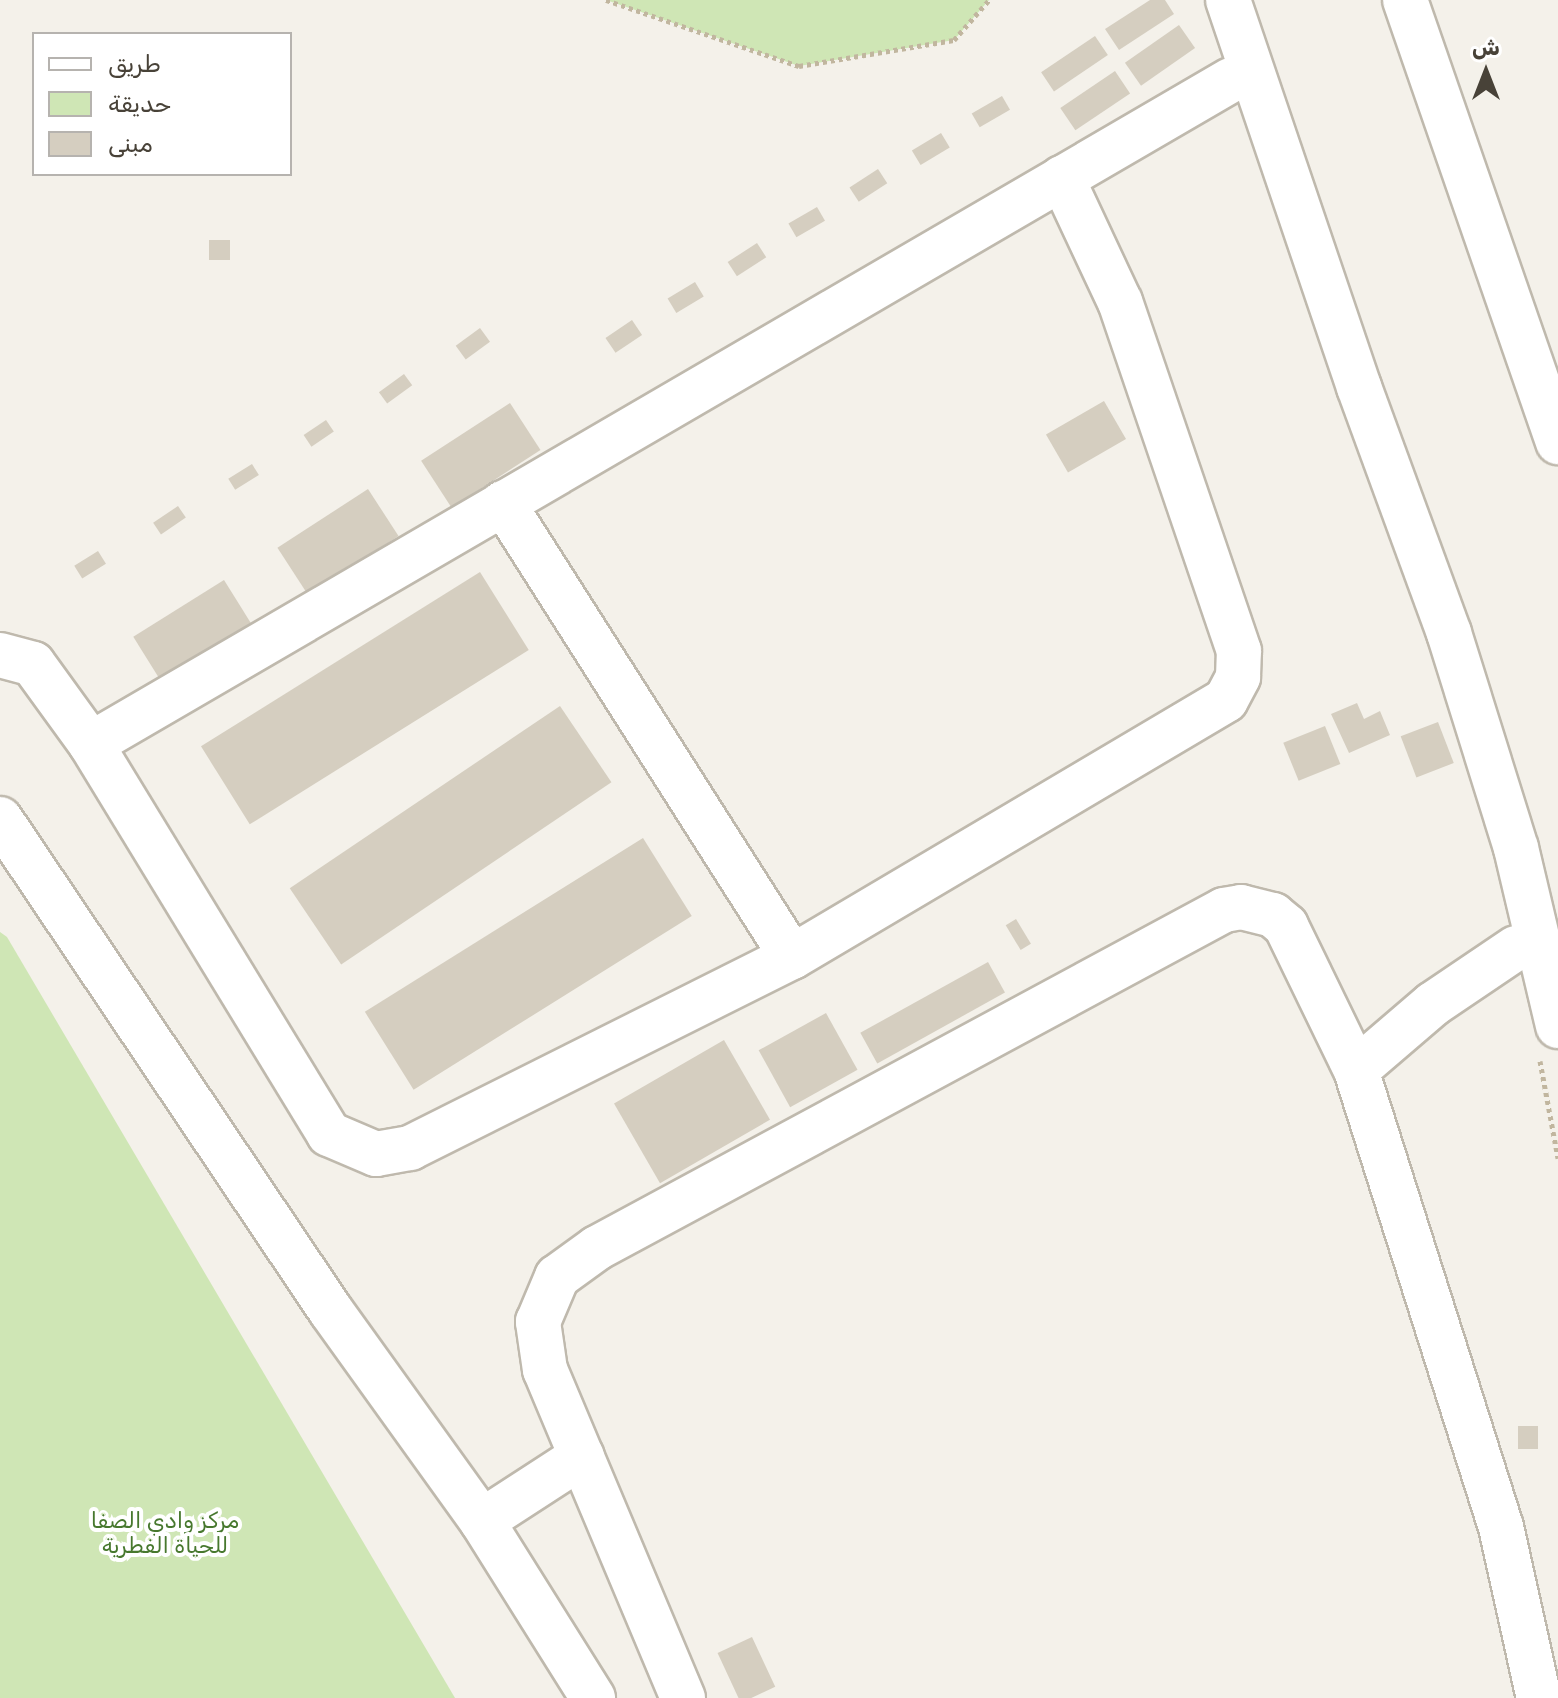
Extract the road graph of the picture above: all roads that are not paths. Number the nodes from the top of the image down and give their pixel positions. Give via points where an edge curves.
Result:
1 (1228, 0) edge
2 (1405, 0) edge
3 (1231, 80) dead end
4 (1062, 178) junction
5 (1540, 333) edge
6 (1558, 442) edge
7 (503, 503) junction
8 (0, 655) edge
9 (91, 744) junction
10 (0, 819) edge
11 (1516, 948) dead end
12 (792, 957) junction
13 (1558, 1026) edge
14 (1356, 1070) junction
15 (582, 1456) junction
16 (482, 1521) junction
17 (593, 1698) edge
18 (683, 1698) edge
19 (1539, 1698) edge

1 - 13 street via 1449,633 1516,848
2 - 5 street
3 - 4 street
4 - 7 street
4 - 12 street via 1120,302 1239,651 1238,677 1217,709
5 - 6 street
7 - 9 street
7 - 12 street
8 - 9 street via 33,664
9 - 12 street via 329,1134 359,1151 410,1148
10 - 16 street via 331,1311
11 - 14 street via 1433,1004
14 - 15 street via 1286,926 1258,909 1224,910 575,1261 545,1298 538,1347
14 - 19 street via 1501,1527
15 - 16 street
15 - 18 street
16 - 17 street

